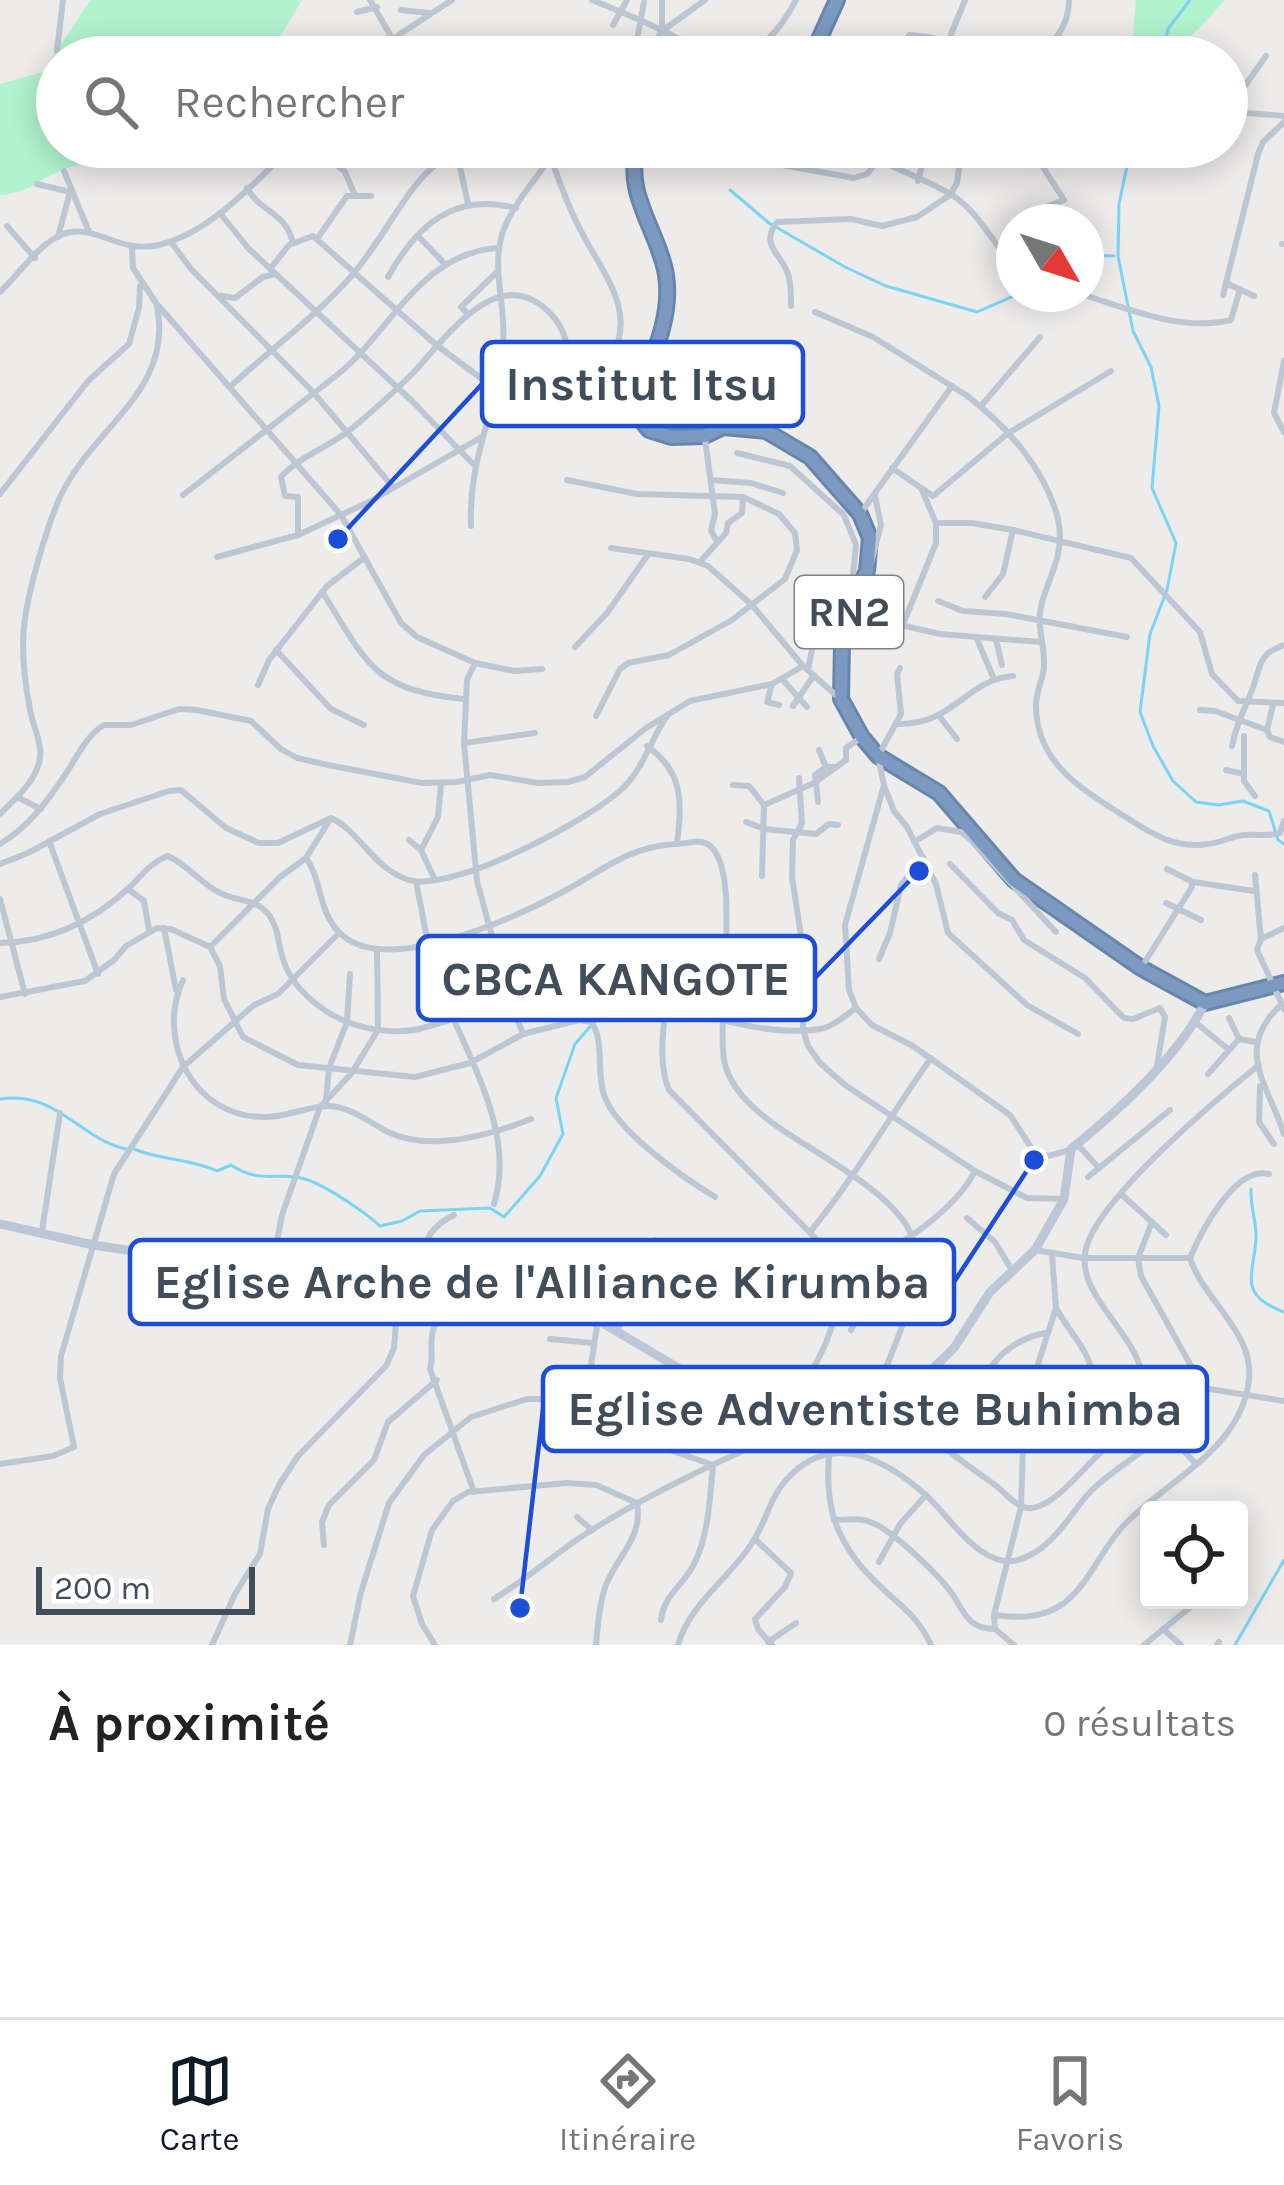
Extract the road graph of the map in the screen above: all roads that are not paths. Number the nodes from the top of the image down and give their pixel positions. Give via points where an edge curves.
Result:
1 (370, 0) edge
2 (452, 0) edge
3 (592, 0) edge
4 (627, 0) edge
5 (662, 0) edge
6 (705, 0) edge
7 (796, 0) edge
8 (837, 0) edge
9 (965, 0) edge
10 (1070, 0) edge
11 (61, 1) edge
12 (644, 2) edge
13 (377, 8) junction
14 (401, 10) dead end
15 (357, 12) dead end
16 (429, 13) junction
17 (623, 13) junction
18 (640, 20) junction
19 (613, 25) dead end
20 (662, 31) junction
21 (909, 34) dead end
22 (58, 36) edge
23 (392, 36) edge
24 (398, 36) edge
25 (638, 36) edge
26 (659, 36) edge
27 (671, 36) edge
28 (772, 36) edge
29 (821, 36) edge
30 (917, 36) edge
31 (954, 36) edge
32 (1059, 36) edge
33 (1266, 56) dead end
34 (1248, 83) edge
35 (1248, 113) edge
36 (1284, 119) edge
37 (269, 168) edge
38 (338, 168) edge
39 (432, 168) edge
40 (460, 168) edge
41 (544, 168) edge
42 (554, 168) edge
43 (635, 168) edge
44 (798, 168) edge
45 (871, 168) edge
46 (893, 168) edge
47 (921, 168) edge
48 (959, 168) edge
49 (1044, 168) edge
50 (64, 171) dead end
51 (918, 181) junction
52 (37, 184) dead end
53 (247, 188) junction
54 (70, 192) junction
55 (354, 194) junction
56 (950, 194) junction
57 (370, 196) dead end
58 (468, 204) junction
59 (1054, 204) edge
60 (516, 208) junction
61 (220, 213) junction
62 (7, 226) dead end
63 (89, 232) junction
64 (417, 235) junction
65 (58, 237) junction
66 (317, 239) junction
67 (996, 241) edge
68 (171, 242) junction
69 (293, 244) junction
70 (499, 248) junction
71 (132, 249) junction
72 (35, 258) junction
73 (445, 264) junction
74 (272, 271) junction
75 (355, 272) junction
76 (497, 272) junction
77 (388, 277) dead end
78 (140, 282) junction
79 (1228, 284) junction
80 (1240, 289) junction
81 (0, 292) edge
82 (216, 294) junction
83 (1223, 295) dead end
84 (1254, 296) dead end
85 (500, 298) junction
86 (1104, 301) edge
87 (156, 303) junction
88 (790, 306) dead end
89 (461, 307) junction
90 (397, 309) junction
91 (316, 312) junction
92 (815, 312) dead end
93 (1040, 337) dead end
94 (435, 344) junction
95 (727, 346) dead end
96 (272, 349) junction
97 (359, 354) junction
98 (610, 358) dead end
99 (1284, 361) edge
100 (1111, 371) dead end
101 (232, 385) junction
102 (952, 386) junction
103 (397, 388) junction
104 (497, 390) junction
105 (313, 392) junction
106 (561, 403) dead end
107 (981, 406) junction
108 (765, 407) dead end
109 (739, 415) junction
110 (723, 427) junction
111 (268, 429) junction
112 (1284, 432) edge
113 (347, 433) junction
114 (1007, 434) junction
115 (704, 436) junction
116 (480, 438) junction
117 (458, 451) junction
118 (737, 454) dead end
119 (295, 462) junction
120 (474, 465) junction
121 (892, 468) junction
122 (567, 480) dead end
123 (710, 480) junction
124 (920, 485) junction
125 (393, 487) junction
126 (783, 493) dead end
127 (0, 494) edge
128 (183, 495) dead end
129 (743, 496) junction
130 (875, 496) junction
131 (712, 497) junction
132 (860, 514) junction
133 (341, 515) junction
134 (936, 523) junction
135 (471, 526) dead end
136 (1013, 530) junction
137 (298, 535) junction
138 (716, 540) junction
139 (1061, 541) junction
140 (611, 548) dead end
141 (218, 556) dead end
142 (647, 556) junction
143 (365, 557) junction
144 (700, 562) junction
145 (867, 571) junction
146 (323, 593) junction
147 (985, 597) dead end
148 (852, 598) junction
149 (938, 601) dead end
150 (752, 605) junction
151 (824, 616) dead end
152 (1038, 620) junction
153 (892, 623) dead end
154 (902, 627) junction
155 (1127, 637) dead end
156 (977, 639) junction
157 (996, 640) junction
158 (1041, 642) junction
159 (1284, 645) edge
160 (575, 647) dead end
161 (277, 650) junction
162 (475, 663) junction
163 (1002, 665) dead end
164 (900, 668) dead end
165 (542, 669) dead end
166 (808, 670) junction
167 (1013, 676) dead end
168 (782, 679) junction
169 (994, 679) junction
170 (772, 684) junction
171 (258, 686) dead end
172 (798, 697) junction
173 (841, 699) junction
174 (464, 700) junction
175 (1246, 700) junction
176 (1284, 703) edge
177 (779, 704) dead end
178 (1273, 705) junction
179 (793, 706) dead end
180 (807, 707) dead end
181 (1200, 710) dead end
182 (670, 712) junction
183 (596, 716) dead end
184 (940, 717) junction
185 (1237, 719) junction
186 (364, 724) dead end
187 (897, 724) junction
188 (1267, 730) junction
189 (535, 733) dead end
190 (1239, 734) junction
191 (862, 736) junction
192 (957, 739) dead end
193 (1256, 739) dead end
194 (1284, 742) edge
195 (464, 743) junction
196 (647, 746) junction
197 (1232, 746) dead end
198 (819, 751) dead end
199 (878, 756) junction
200 (838, 766) junction
201 (826, 767) junction
202 (1226, 770) dead end
203 (1244, 774) junction
204 (799, 778) dead end
205 (468, 780) junction
206 (814, 783) junction
207 (441, 784) junction
208 (734, 784) dead end
209 (884, 785) junction
210 (799, 791) junction
211 (17, 796) junction
212 (1255, 796) dead end
213 (818, 802) dead end
214 (764, 805) junction
215 (40, 808) junction
216 (0, 814) edge
217 (331, 818) junction
218 (1284, 821) edge
219 (746, 822) dead end
220 (838, 825) dead end
221 (764, 829) junction
222 (797, 834) junction
223 (409, 839) dead end
224 (49, 841) junction
225 (914, 842) junction
226 (0, 844) edge
227 (677, 844) junction
228 (421, 850) junction
229 (923, 857) junction
230 (306, 858) junction
231 (0, 864) edge
232 (950, 864) dead end
233 (477, 867) junction
234 (1167, 869) dead end
235 (1255, 874) dead end
236 (762, 876) dead end
237 (435, 880) junction
238 (416, 882) junction
239 (1193, 882) junction
240 (128, 889) junction
241 (1254, 891) junction
242 (0, 899) edge
243 (257, 903) junction
244 (1166, 903) dead end
245 (1180, 911) junction
246 (1201, 920) dead end
247 (490, 923) junction
248 (81, 924) junction
249 (164, 928) junction
250 (1284, 928) edge
251 (149, 931) junction
252 (1056, 932) dead end
253 (339, 933) junction
254 (1261, 939) junction
255 (0, 943) edge
256 (12, 943) junction
257 (429, 945) junction
258 (210, 946) junction
259 (377, 951) junction
260 (879, 959) dead end
261 (1141, 968) junction
262 (98, 974) junction
263 (350, 974) dead end
264 (183, 980) dead end
265 (294, 981) junction
266 (1280, 985) edge
267 (177, 993) junction
268 (25, 994) junction
269 (508, 995) junction
270 (0, 997) edge
271 (664, 1000) junction
272 (1205, 1003) junction
273 (1283, 1007) edge
274 (856, 1009) junction
275 (452, 1018) junction
276 (1229, 1018) dead end
277 (723, 1020) junction
278 (347, 1022) junction
279 (1196, 1022) junction
280 (233, 1023) junction
281 (803, 1029) junction
282 (378, 1030) junction
283 (523, 1034) junction
284 (1078, 1034) dead end
285 (1239, 1039) junction
286 (1256, 1042) junction
287 (1228, 1049) junction
288 (931, 1058) junction
289 (470, 1063) junction
290 (1259, 1065) junction
291 (1157, 1066) junction
292 (184, 1067) junction
293 (328, 1068) junction
294 (353, 1070) junction
295 (1208, 1074) dead end
296 (1261, 1083) junction
297 (323, 1104) junction
298 (1170, 1110) dead end
299 (60, 1113) dead end
300 (891, 1114) junction
301 (531, 1119) dead end
302 (496, 1130) junction
303 (1284, 1134) edge
304 (1274, 1144) dead end
305 (1074, 1147) junction
306 (1100, 1168) junction
307 (975, 1172) junction
308 (1269, 1174) dead end
309 (1088, 1177) dead end
310 (854, 1178) junction
311 (1121, 1194) junction
312 (716, 1197) dead end
313 (1064, 1199) junction
314 (494, 1204) dead end
315 (454, 1215) dead end
316 (967, 1218) dead end
317 (1152, 1222) junction
318 (0, 1224) edge
319 (42, 1231) junction
320 (810, 1232) junction
321 (911, 1235) junction
322 (1166, 1235) dead end
323 (655, 1240) dead end
324 (848, 1241) dead end
325 (93, 1245) junction
326 (1035, 1250) junction
327 (1052, 1255) junction
328 (867, 1258) junction
329 (1083, 1258) junction
330 (1138, 1258) junction
331 (1190, 1258) junction
332 (837, 1260) junction
333 (806, 1267) dead end
334 (1012, 1272) junction
335 (271, 1273) junction
336 (450, 1274) dead end
337 (398, 1299) junction
338 (430, 1306) junction
339 (1056, 1308) junction
340 (444, 1309) junction
341 (598, 1320) junction
342 (618, 1329) junction
343 (851, 1330) dead end
344 (1048, 1333) junction
345 (550, 1339) dead end
346 (593, 1343) junction
347 (552, 1375) dead end
348 (437, 1380) junction
349 (712, 1383) junction
350 (1197, 1387) junction
351 (1246, 1393) junction
352 (556, 1399) junction
353 (1284, 1401) edge
354 (898, 1402) junction
355 (584, 1410) junction
356 (785, 1413) junction
357 (866, 1413) junction
358 (833, 1422) junction
359 (452, 1431) junction
360 (1165, 1431) junction
361 (1023, 1449) junction
362 (828, 1450) junction
363 (686, 1454) junction
364 (0, 1464) edge
365 (713, 1465) junction
366 (1197, 1465) junction
367 (474, 1492) junction
368 (926, 1495) junction
369 (637, 1503) junction
370 (1021, 1507) junction
371 (577, 1517) dead end
372 (834, 1520) junction
373 (592, 1530) junction
374 (893, 1537) junction
375 (755, 1539) junction
376 (324, 1545) dead end
377 (879, 1562) dead end
378 (1006, 1562) junction
379 (494, 1599) dead end
380 (1188, 1609) edge
381 (994, 1615) junction
382 (661, 1620) dead end
383 (796, 1623) dead end
384 (995, 1629) junction
385 (1163, 1629) junction
386 (769, 1644) edge
387 (212, 1645) edge
388 (350, 1645) edge
389 (435, 1645) edge
390 (596, 1645) edge
391 (678, 1645) edge
392 (931, 1645) edge
393 (1014, 1645) edge
394 (1144, 1645) edge
395 (1181, 1645) edge

1 - 13 street
2 - 16 street
3 - 17 street
4 - 17 street
5 - 20 street
6 - 20 street
7 - 28 street
8 - 29 highway
9 - 31 street
10 - 32 street
11 - 22 street
12 - 18 street
13 - 15 street
13 - 23 street
14 - 16 street
16 - 24 street
17 - 18 street
17 - 19 street
18 - 20 street
18 - 25 street
20 - 26 street
20 - 27 street
21 - 30 street
33 - 34 street
35 - 36 street
36 - 79 street via 1258,154
37 - 53 street
38 - 55 street
39 - 75 street
40 - 58 street
41 - 60 street
42 - 98 street via 620,306 622,330
43 - 115 highway via 666,275 666,307 634,404 650,430
44 - 45 street via 854,178
46 - 51 street
47 - 51 street
48 - 56 street
49 - 59 street via 1064,200
50 - 54 street
51 - 56 street
52 - 54 street
53 - 61 street
53 - 69 street via 288,224
54 - 63 street
54 - 65 street
55 - 57 street
55 - 66 street
56 - 67 street
56 - 88 street via 900,224 775,225 770,244 788,269
58 - 60 street
58 - 64 street
60 - 70 street
61 - 68 street
61 - 74 street
62 - 72 street
63 - 65 street
63 - 71 street
64 - 73 street
64 - 77 street
65 - 72 street
66 - 69 street
66 - 75 street
68 - 71 street
68 - 82 street
69 - 74 street
70 - 73 street
70 - 76 street
71 - 78 street
72 - 81 street
73 - 90 street
74 - 82 street via 235,298
74 - 91 street
75 - 90 street
75 - 91 street
76 - 85 street
76 - 89 street
78 - 87 street
78 - 127 street via 129,344 88,381
79 - 80 street
79 - 83 street
80 - 84 street
80 - 86 street via 1232,320 1215,324 1164,321
82 - 96 street
85 - 89 street
85 - 104 street
85 - 106 street via 531,299 556,320 569,355
87 - 101 street
87 - 211 street via 161,328 151,374 60,496 31,593 24,670 40,748
89 - 94 street
90 - 94 street
90 - 97 street
91 - 96 street
91 - 97 street
92 - 102 street
93 - 107 street
94 - 103 street
94 - 104 street
95 - 109 street
96 - 101 street
96 - 105 street
97 - 103 street
97 - 105 street
99 - 112 street via 1274,403
100 - 114 street
101 - 111 street
102 - 107 street
102 - 121 street
103 - 113 street
103 - 117 street
104 - 116 street
105 - 111 street
105 - 113 street
107 - 114 street
108 - 109 street
109 - 110 street
110 - 115 highway
110 - 132 highway, RN2 via 766,431 810,457
111 - 119 street
111 - 128 street
113 - 119 street
113 - 125 street
114 - 124 street via 934,496
114 - 139 street via 1038,471
115 - 123 street
116 - 117 street
116 - 120 street
117 - 120 street
117 - 125 street
118 - 148 street via 790,466 844,515 856,544
119 - 133 street
119 - 137 street via 281,477 285,496 298,497
120 - 135 street
121 - 124 street
121 - 130 street
122 - 131 street
123 - 126 street
123 - 131 street
124 - 134 street
125 - 133 street
129 - 131 street
129 - 138 street via 742,513
129 - 150 street via 779,514 795,532 797,550 785,579
130 - 132 street
130 - 145 street via 880,525
131 - 138 street
132 - 145 highway, RN2 via 870,538
133 - 137 street
133 - 143 street
134 - 136 street
134 - 154 street via 932,558
136 - 139 street
136 - 147 street via 1003,574
137 - 141 street
138 - 144 street
139 - 152 street
139 - 175 street via 1120,552 1144,568 1200,632 1212,674
140 - 142 street
142 - 144 street
142 - 160 street
143 - 146 street
143 - 162 street via 401,623
144 - 150 street
145 - 148 highway, RN2
146 - 161 street
146 - 174 street via 384,679
148 - 173 highway, RN2
149 - 152 street
150 - 166 street
150 - 183 street via 669,655 628,663
151 - 166 street
152 - 155 street
152 - 158 street
153 - 154 street
154 - 156 street
156 - 157 street
156 - 169 street
157 - 158 street
157 - 163 street
158 - 218 street via 1037,730 1082,791 1154,838 1179,844 1277,834
159 - 175 street via 1262,657
161 - 171 street
161 - 186 street via 331,709
162 - 165 street
162 - 174 street
164 - 187 street
166 - 168 street
166 - 172 street
166 - 173 street
167 - 169 street
168 - 170 street
168 - 172 street
169 - 184 street
170 - 177 street via 767,702
170 - 182 street
172 - 179 street
172 - 180 street
173 - 191 highway, RN2
174 - 195 street
175 - 178 street
175 - 185 street
176 - 178 street
178 - 188 street
181 - 185 street
182 - 196 street
182 - 205 street via 585,777
184 - 187 street
184 - 192 street
185 - 188 street
185 - 190 street
187 - 199 street
188 - 194 street
189 - 195 street
190 - 193 street
190 - 197 street
190 - 203 street
191 - 199 highway, RN2
191 - 200 street
195 - 205 street
196 - 227 street via 674,773
196 - 233 street via 637,771 604,804 520,853
198 - 201 street
199 - 209 street
199 - 261 highway, RN2 via 939,793 1014,880
200 - 201 street
200 - 206 street
201 - 206 street
202 - 203 street
203 - 212 street
204 - 210 street
205 - 207 street
205 - 233 street
206 - 210 street
206 - 213 street
207 - 215 street via 296,758 251,721 179,709 96,730
207 - 228 street via 439,817
208 - 214 street via 749,786
209 - 225 street
209 - 274 street via 845,925
210 - 214 street
210 - 222 street
211 - 215 street
211 - 216 street
214 - 221 street
215 - 226 street
217 - 224 street via 278,843 259,843 226,828 194,797 169,790
217 - 230 street
217 - 238 street via 380,864
219 - 221 street
220 - 222 street
221 - 222 street
221 - 236 street
222 - 281 street via 791,853 805,962
223 - 228 street
224 - 231 street
224 - 248 street
225 - 229 street
225 - 252 street via 937,827 961,832
227 - 247 street via 648,845
227 - 277 street via 701,842 721,858
228 - 237 street
229 - 260 street via 901,884
229 - 284 street via 960,947 1027,1005
230 - 243 street
230 - 253 street
232 - 291 street via 1024,940 1085,978 1124,1018 1160,1009
233 - 237 street
233 - 247 street
234 - 239 street
235 - 241 street
237 - 238 street
238 - 257 street
239 - 241 street
239 - 245 street
240 - 243 street via 168,856 217,892
240 - 248 street
240 - 251 street via 145,901
241 - 254 street
242 - 256 street
243 - 258 street
243 - 265 street via 273,922
244 - 245 street
245 - 246 street
245 - 261 street
247 - 257 street
247 - 269 street
248 - 256 street
248 - 262 street
249 - 251 street
249 - 258 street
249 - 267 street
250 - 254 street
251 - 262 street
253 - 259 street
253 - 265 street
254 - 266 street via 1267,977
255 - 256 street
256 - 268 street
257 - 259 street
257 - 275 street
258 - 280 street
259 - 282 street
261 - 272 highway, RN2
262 - 268 street
263 - 278 street
264 - 267 street
265 - 278 street
265 - 280 street
266 - 272 highway
266 - 273 street
267 - 292 street via 173,1036
268 - 270 street
269 - 271 street via 595,951 647,941 666,963
269 - 275 street
269 - 283 street
271 - 277 street
271 - 320 street via 662,1074 670,1090
272 - 279 street
273 - 286 street via 1266,1019
274 - 281 street via 829,1027
274 - 288 street
275 - 282 street via 416,1030
275 - 289 street
276 - 285 street
277 - 281 street
277 - 310 street via 723,1060 748,1103
278 - 282 street
278 - 293 street
279 - 287 street
279 - 291 street
280 - 292 street
280 - 293 street via 278,1058
281 - 300 street via 820,1063
282 - 294 street
283 - 289 street
283 - 312 street via 593,1023 604,1099 616,1116 659,1159
285 - 286 street
285 - 287 street
286 - 290 street
287 - 295 street
288 - 300 street
288 - 305 street via 1010,1115 1034,1152
289 - 294 street via 415,1077
289 - 302 street
290 - 296 street
290 - 311 street
291 - 305 street
292 - 297 street via 206,1097 236,1114 267,1118
292 - 325 street via 114,1174
293 - 294 street
293 - 297 street
294 - 297 street
296 - 303 street
296 - 304 street via 1259,1122
297 - 302 street via 412,1141
297 - 335 street
298 - 306 street
299 - 319 street
300 - 307 street
300 - 310 street
301 - 302 street
302 - 314 street via 501,1181
305 - 306 street
305 - 313 street
306 - 309 street
307 - 313 street via 1027,1198
307 - 321 street
308 - 331 street via 1250,1175 1220,1204
310 - 320 street
310 - 321 street
311 - 317 street
311 - 329 street
313 - 326 street
315 - 338 street via 422,1246
316 - 334 street via 991,1237
317 - 322 street
317 - 330 street
318 - 319 street
319 - 325 street
320 - 332 street
321 - 328 street
321 - 357 street via 914,1283
323 - 342 street
324 - 328 street
325 - 335 street
325 - 364 street via 61,1356 74,1447
326 - 327 street
326 - 334 street
327 - 329 street
327 - 339 street
328 - 332 street
328 - 343 street via 871,1288
329 - 330 street
329 - 370 street via 1085,1276 1142,1369 1139,1406 1054,1496
330 - 331 street
330 - 350 street
331 - 351 street via 1246,1354
332 - 333 street
332 - 356 street via 839,1302 809,1378
334 - 354 street via 954,1348
335 - 337 street
336 - 340 street
337 - 338 street
337 - 387 street via 386,1366 278,1485 260,1554
338 - 340 street
339 - 344 street
339 - 361 street via 1093,1375 1090,1400 1055,1442
340 - 341 street via 527,1294
340 - 348 street via 431,1339
341 - 342 street
341 - 346 street
342 - 349 street
344 - 361 street
344 - 361 street via 1001,1355 980,1391 990,1428
345 - 346 street
346 - 355 street
347 - 352 street
348 - 359 street
348 - 376 street via 388,1422 374,1460 329,1505
349 - 356 street
349 - 363 street
350 - 351 street
350 - 360 street
351 - 353 street
351 - 366 street via 1235,1420
352 - 355 street
352 - 359 street via 494,1407
354 - 357 street
354 - 370 street via 938,1445
355 - 363 street via 618,1432
356 - 358 street
357 - 358 street
358 - 362 street
358 - 365 street via 798,1426
359 - 367 street
359 - 388 street via 389,1503
360 - 366 street
360 - 378 street via 1094,1489 1046,1545
361 - 370 street
362 - 368 street via 875,1461
362 - 372 street
362 - 375 street via 775,1493
363 - 365 street
365 - 369 street
365 - 382 street via 694,1565 670,1593
366 - 381 street via 1127,1522 1066,1601 1023,1619
367 - 369 street via 567,1483 596,1485
367 - 389 street via 441,1513 413,1596
368 - 374 street
368 - 378 street via 986,1554
369 - 373 street
369 - 390 street via 640,1520 606,1584
370 - 378 street
371 - 373 street
372 - 374 street via 868,1521
372 - 392 street via 850,1558 915,1615
373 - 379 street
374 - 377 street
374 - 384 street via 968,1620
375 - 386 street via 791,1573 755,1619
375 - 391 street via 688,1618
378 - 381 street
380 - 385 street
381 - 384 street
383 - 386 street
384 - 393 street
385 - 394 street
385 - 395 street

